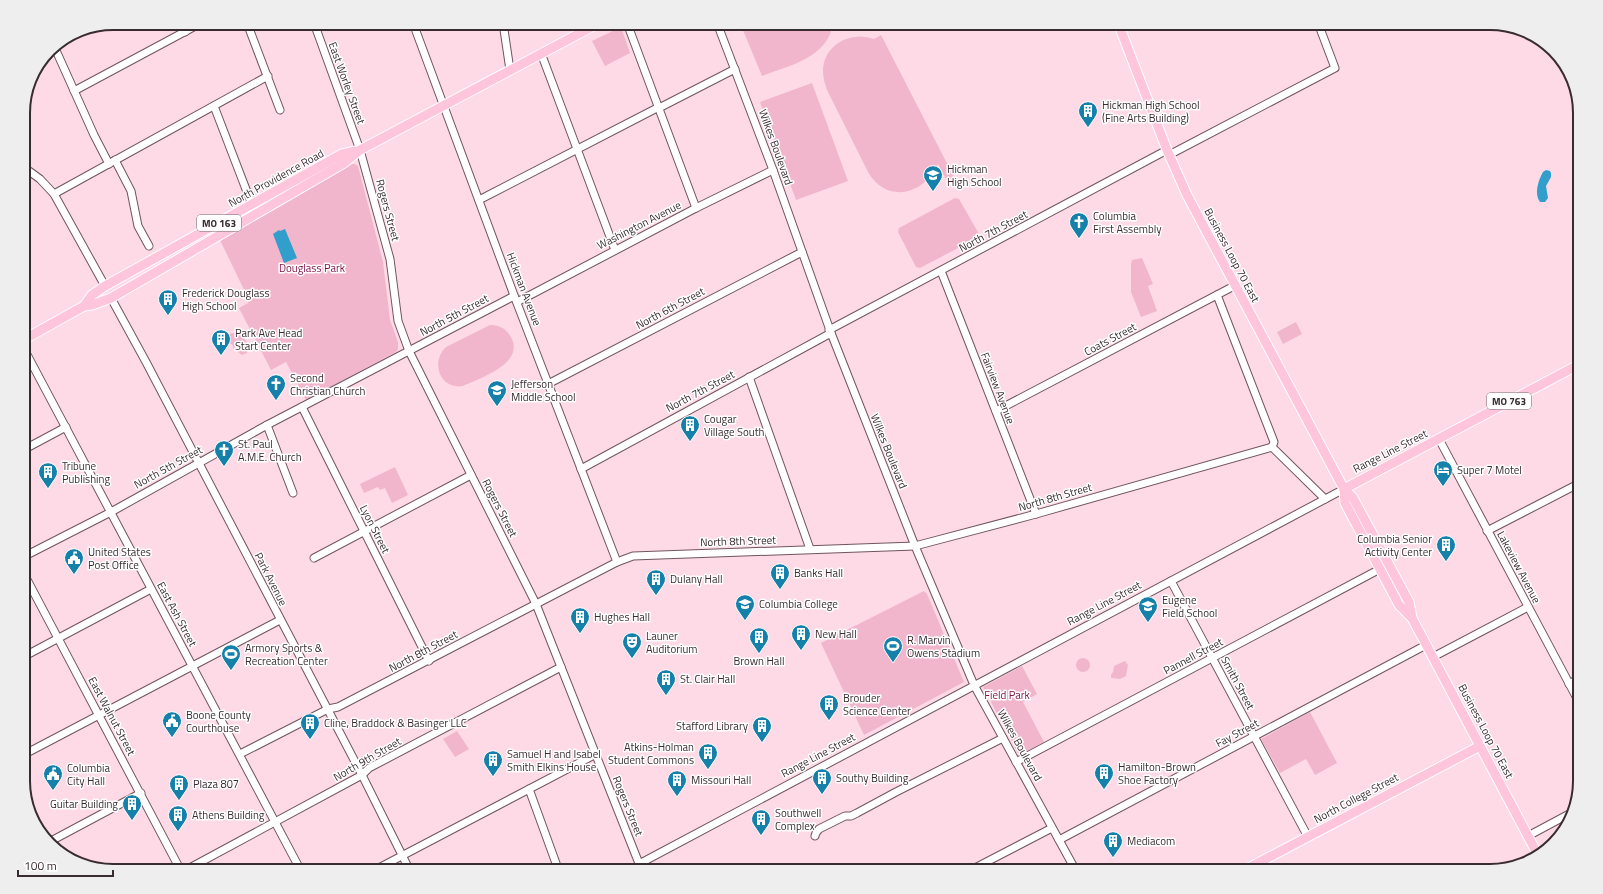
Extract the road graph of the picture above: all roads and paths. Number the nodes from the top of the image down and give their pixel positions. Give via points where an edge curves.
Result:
1 (189, 30) edge
2 (250, 30) edge
3 (317, 30) edge
4 (416, 30) edge
5 (503, 30) edge
6 (585, 30) edge
7 (630, 30) edge
8 (721, 30) edge
9 (1121, 30) edge
10 (1321, 30) edge
11 (185, 32) joint
12 (57, 52) edge
13 (541, 53) junction
14 (735, 69) junction
15 (510, 70) junction
16 (268, 76) junction
17 (74, 91) junction
18 (214, 106) junction
19 (443, 106) junction
20 (659, 107) junction
21 (280, 110) dead end
22 (360, 150) junction
23 (577, 150) junction
24 (1168, 152) junction
25 (112, 162) junction
26 (773, 170) junction
27 (30, 172) edge
28 (54, 194) junction
29 (479, 200) junction
30 (252, 205) junction
31 (696, 208) junction
32 (149, 246) dead end
33 (615, 250) junction
34 (802, 252) junction
35 (133, 271) junction
36 (941, 271) junction
37 (105, 286) junction
38 (1234, 286) junction
39 (1217, 295) junction
40 (111, 298) junction
41 (515, 299) junction
42 (88, 306) junction
43 (830, 332) junction
44 (30, 336) edge
45 (409, 352) junction
46 (30, 360) edge
47 (1573, 368) edge
48 (749, 377) junction
49 (548, 384) junction
50 (302, 407) junction
51 (996, 411) junction
52 (66, 426) junction
53 (267, 426) junction
54 (1439, 439) junction
55 (30, 446) edge
56 (1272, 447) junction
57 (198, 462) junction
58 (581, 469) junction
59 (471, 475) junction
60 (1573, 487) edge
61 (1344, 488) junction
62 (293, 493) dead end
63 (1325, 499) junction
64 (111, 512) junction
65 (1036, 514) junction
66 (1487, 531) junction
67 (365, 532) junction
68 (915, 546) junction
69 (810, 549) junction
70 (30, 553) edge
71 (314, 558) dead end
72 (616, 562) junction
73 (1380, 569) junction
74 (1171, 581) junction
75 (30, 585) edge
76 (151, 589) junction
77 (536, 604) junction
78 (1528, 607) junction
79 (1412, 618) junction
80 (280, 620) junction
81 (58, 638) junction
82 (1426, 645) junction
83 (30, 652) edge
84 (1212, 658) junction
85 (1433, 658) junction
86 (429, 661) junction
87 (193, 666) junction
88 (561, 667) junction
89 (1573, 682) edge
90 (1569, 684) junction
91 (974, 686) junction
92 (1573, 691) edge
93 (328, 709) junction
94 (100, 715) junction
95 (1253, 737) junction
96 (1003, 738) junction
97 (1480, 746) junction
98 (30, 751) edge
99 (240, 754) junction
100 (596, 754) junction
101 (1016, 762) junction
102 (362, 775) junction
103 (530, 789) junction
104 (141, 793) junction
105 (1565, 816) edge
106 (275, 822) junction
107 (1052, 828) junction
108 (815, 836) dead end
109 (1528, 836) junction
110 (1308, 837) junction
111 (53, 839) edge
112 (1058, 840) junction
113 (1535, 850) edge
114 (402, 856) junction
115 (179, 864) edge
116 (196, 864) edge
117 (297, 864) edge
118 (387, 864) edge
119 (406, 864) edge
120 (556, 864) edge
121 (639, 864) edge
122 (646, 864) edge
123 (983, 864) edge
124 (1072, 864) edge
125 (1256, 864) edge

1 - 11 street
2 - 16 street
3 - 22 street, East Worley Street
4 - 19 street, Hickman Avenue
5 - 15 street
6 - 13 main road, North Providence Road / MO 163
7 - 20 street
8 - 14 street, Wilkes Boulevard
9 - 24 main road, Business Loop 70 East
10 - 24 street, North 7th Street via 1335,68
11 - 17 street
12 - 17 street
13 - 15 main road, North Providence Road / MO 163
13 - 23 street
14 - 20 street
14 - 26 street, Wilkes Boulevard
15 - 19 main road, North Providence Road / MO 163
16 - 18 street
16 - 21 street
17 - 25 street via 94,135
18 - 25 street
18 - 30 street
19 - 22 main road, North Providence Road / MO 163
19 - 29 street, Hickman Avenue
20 - 23 street
20 - 31 street
22 - 30 main road, North Providence Road / MO 163 via 342,154
22 - 40 main road, North Providence Road / MO 163 via 338,166
22 - 45 street, Rogers Street via 390,260 398,321
23 - 29 street
23 - 33 street
24 - 36 street, North 7th Street
24 - 38 main road, Business Loop 70 East
25 - 28 street
25 - 32 street via 132,191 138,226
26 - 31 street, Washington Avenue
26 - 34 street, Wilkes Boulevard
27 - 28 street via 40,178
28 - 37 street
29 - 41 street, Hickman Avenue
30 - 35 main road, North Providence Road / MO 163
31 - 33 street, Washington Avenue
33 - 41 street, Washington Avenue
34 - 43 street, Wilkes Boulevard
34 - 49 street, North 6th Street
35 - 37 main road, North Providence Road / MO 163
35 - 40 main road via 110,292
36 - 43 street, North 7th Street
36 - 51 street, Fairview Avenue
37 - 42 main road, North Providence Road / MO 163 via 92,295
38 - 39 street, Coats Street
38 - 61 main road, Business Loop 70 East
39 - 51 street, Coats Street
39 - 56 street via 1274,442
40 - 42 main road, North Providence Road / MO 163
40 - 57 street, Park Avenue
41 - 45 street, North 5th Street
41 - 49 street, Hickman Avenue
42 - 44 main road, North Providence Road / MO 163
43 - 48 street, North 7th Street
43 - 68 street, Wilkes Boulevard
45 - 50 street, North 5th Street
45 - 59 street, Rogers Street
46 - 52 street, East Ash Street
47 - 54 main road, Range Line Street / MO 763
48 - 58 street, North 7th Street
48 - 69 street
49 - 58 street, Hickman Avenue
50 - 53 street, North 5th Street
50 - 67 street, Lyon Street
51 - 65 street, Fairview Avenue
52 - 55 street
52 - 64 street, East Ash Street
53 - 57 street, North 5th Street
53 - 62 street
54 - 61 main road, Range Line Street / MO 763
54 - 66 street, Lakeview Avenue
56 - 63 street
56 - 65 street, North 8th Street
57 - 64 street, North 5th Street
57 - 80 street, Park Avenue
58 - 72 street, Hickman Avenue
59 - 67 street
59 - 77 street, Rogers Street
60 - 66 street
61 - 63 street, Range Line Street
61 - 73 main road, Business Loop 70 East via 1345,503
61 - 79 main road, Business Loop 70 East via 1353,498 1409,602
63 - 74 street, Range Line Street
64 - 70 street, North 5th Street
64 - 76 street, East Ash Street
65 - 68 street, North 8th Street
66 - 78 street, Lakeview Avenue
67 - 71 street
67 - 86 street, Lyon Street
68 - 69 street, North 8th Street
68 - 91 street, Wilkes Boulevard
69 - 72 street, North 8th Street via 633,556
72 - 77 street, North 8th Street
73 - 79 main road, Business Loop 70 East via 1399,604
73 - 84 street, Pannell Street
74 - 84 street, Smith Street
74 - 91 street, Range Line Street
75 - 81 street, East Walnut Street
76 - 81 street
76 - 87 street, East Ash Street
77 - 86 street, North 8th Street
77 - 88 street, Rogers Street
78 - 85 street
78 - 90 street, Lakeview Avenue
79 - 82 main road, Business Loop 70 East
80 - 87 street
80 - 93 street, Park Avenue
81 - 83 street
81 - 94 street, East Walnut Street
82 - 85 main road, Business Loop 70 East
82 - 95 street, Fay Street
84 - 95 street, Smith Street
84 - 101 street, Pannell Street
85 - 97 main road, Business Loop 70 East
86 - 93 street, North 8th Street via 338,707
87 - 94 street
87 - 99 street, East Ash Street
88 - 100 street, Rogers Street
88 - 102 street, North 9th Street via 370,768
89 - 90 street
90 - 92 street, Lakeview Avenue
91 - 96 street, Wilkes Boulevard
91 - 122 street, Range Line Street
93 - 99 street, North 8th Street
93 - 102 street, Park Avenue
94 - 98 street
94 - 104 street, East Walnut Street
95 - 110 street, Smith Street
95 - 112 street, Fay Street
96 - 101 street, Wilkes Boulevard
96 - 108 street via 851,816 844,816 819,829
97 - 109 main road, Business Loop 70 East
97 - 110 main road, North College Street
99 - 106 street, East Ash Street
100 - 103 street
100 - 121 street, Rogers Street
101 - 107 street, Wilkes Boulevard
102 - 106 street, North 9th Street
102 - 114 street, Park Avenue
103 - 114 street
103 - 120 street
104 - 111 street
104 - 115 street, East Walnut Street
105 - 109 street
106 - 116 street, North 9th Street
106 - 117 street, East Ash Street
107 - 112 street, Wilkes Boulevard
107 - 123 street
109 - 113 main road, Business Loop 70 East
110 - 125 main road, North College Street
112 - 124 street, Wilkes Boulevard
114 - 118 street
114 - 119 street, Park Avenue

